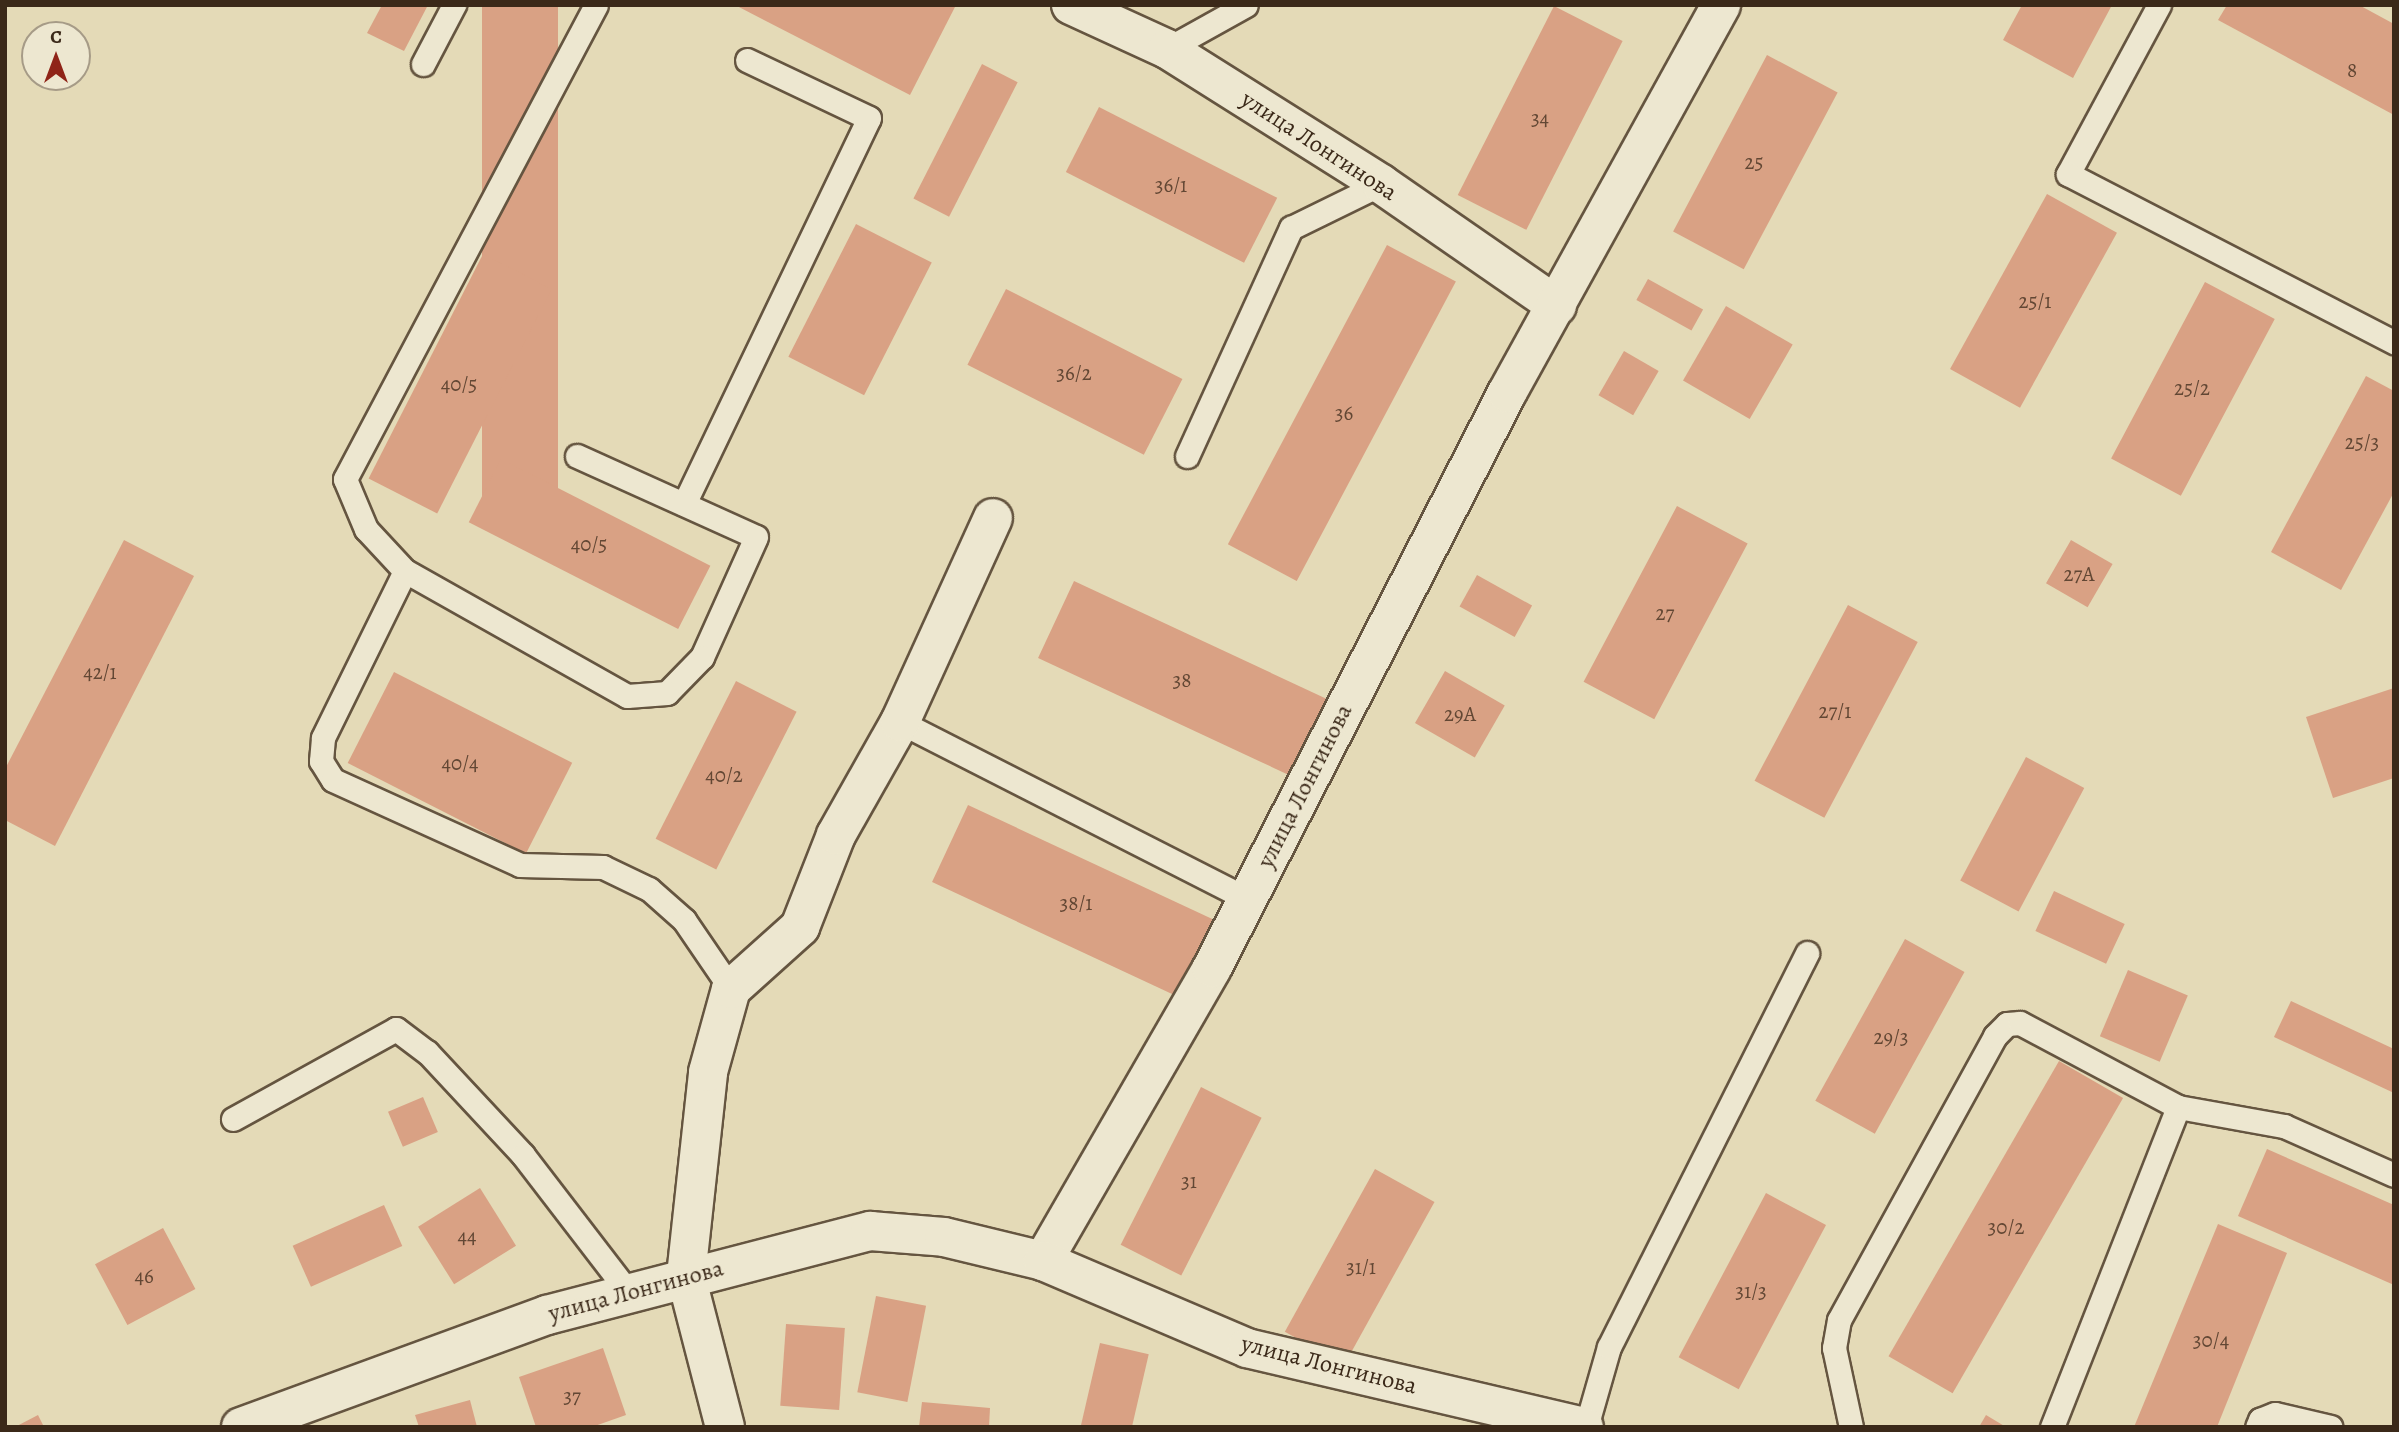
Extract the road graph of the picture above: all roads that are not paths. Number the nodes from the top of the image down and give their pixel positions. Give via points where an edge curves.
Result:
1 (454, 5) edge
2 (596, 5) edge
3 (1071, 5) edge
4 (1246, 5) edge
5 (1721, 5) edge
6 (2159, 5) edge
7 (1167, 49) junction
8 (747, 60) dead end
9 (423, 64) dead end
10 (1381, 184) junction
11 (1556, 306) junction
12 (2394, 342) edge
13 (577, 456) dead end
14 (1187, 456) dead end
15 (684, 504) junction
16 (993, 518) dead end
17 (405, 571) junction
18 (900, 722) junction
19 (1247, 899) junction
20 (1807, 953) dead end
21 (731, 989) junction
22 (2178, 1107) junction
23 (233, 1119) dead end
24 (2394, 1175) edge
25 (1043, 1261) junction
26 (686, 1276) junction
27 (628, 1292) junction
28 (241, 1427) edge
29 (725, 1427) edge
30 (1585, 1427) edge
31 (1851, 1427) edge
32 (2052, 1427) edge
33 (2256, 1427) edge
34 (2331, 1427) edge

1 - 9 lane
2 - 17 lane via 345,479 366,529
3 - 7 street, улица Лонгинова
4 - 7 lane
5 - 11 street, улица Лонгинова
6 - 12 lane via 2068,174
7 - 10 street, улица Лонгинова
8 - 15 lane via 869,118
10 - 11 street, улица Лонгинова
10 - 14 lane via 1292,228
11 - 19 street, улица Лонгинова
13 - 15 lane
15 - 17 lane via 756,537 702,657 667,693 627,696
16 - 18 street
17 - 21 lane via 323,738 321,761 333,780 520,865 603,867 649,889 684,920
18 - 19 lane
18 - 21 street via 836,835 800,927
19 - 25 street, улица Лонгинова
20 - 30 lane via 1609,1347
21 - 26 street via 708,1072
22 - 24 lane via 2284,1126
22 - 31 lane via 2020,1023 2007,1024 1995,1036 1839,1320 1834,1348
22 - 32 lane
23 - 27 lane via 396,1030 426,1052 523,1155
25 - 26 street, улица Лонгинова via 944,1237 870,1231
25 - 30 street, улица Лонгинова via 1247,1348
26 - 27 street, улица Лонгинова
26 - 29 street
27 - 28 street, улица Лонгинова via 547,1315
33 - 34 lane via 2260,1420 2276,1414

